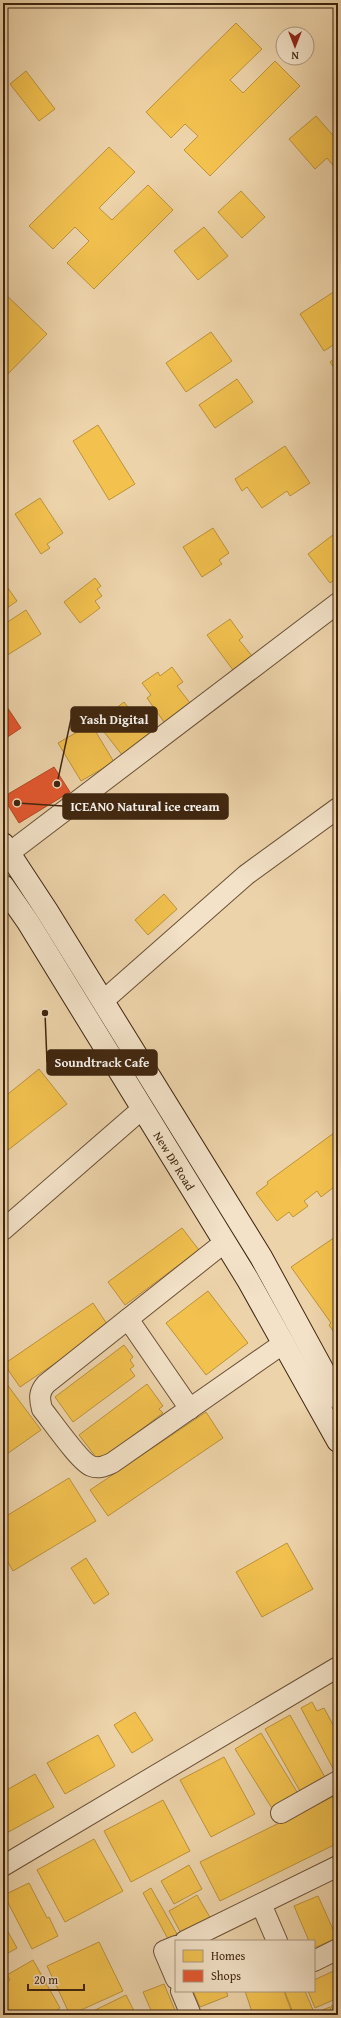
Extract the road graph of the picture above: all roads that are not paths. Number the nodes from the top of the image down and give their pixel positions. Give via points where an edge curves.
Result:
1 (338, 603) edge
2 (338, 808) edge
3 (6, 849) edge
4 (22, 874) junction
5 (3, 888) edge
6 (103, 1001) junction
7 (142, 1109) junction
8 (3, 1230) edge
9 (225, 1242) junction
10 (128, 1319) junction
11 (284, 1343) junction
12 (338, 1398) edge
13 (190, 1409) junction
14 (338, 1441) edge
15 (338, 1667) edge
16 (338, 1781) edge
17 (281, 1813) dead end
18 (3, 1866) edge
19 (338, 1866) edge
20 (260, 1904) junction
21 (187, 1940) edge
22 (277, 1940) edge
23 (175, 1946) edge
24 (338, 1949) edge
25 (315, 1960) edge
26 (175, 1977) edge
27 (181, 1992) edge
28 (191, 2015) edge

1 - 3 street
2 - 6 street via 246,875
3 - 4 main road, New DP Road
4 - 5 street
4 - 6 main road, New DP Road via 48,911
5 - 7 main road, New DP Road via 28,922
6 - 12 main road, New DP Road via 267,1268
7 - 8 street
7 - 9 main road, New DP Road
9 - 10 street
9 - 11 main road, New DP Road
10 - 13 street
10 - 13 street via 46,1384 40,1391 39,1400 42,1408 81,1459 90,1466 101,1468
11 - 13 street
11 - 14 main road, New DP Road
15 - 18 street
16 - 17 street
19 - 20 street
20 - 21 street
20 - 22 street
23 - 26 street via 164,1952
24 - 25 street
27 - 28 street

